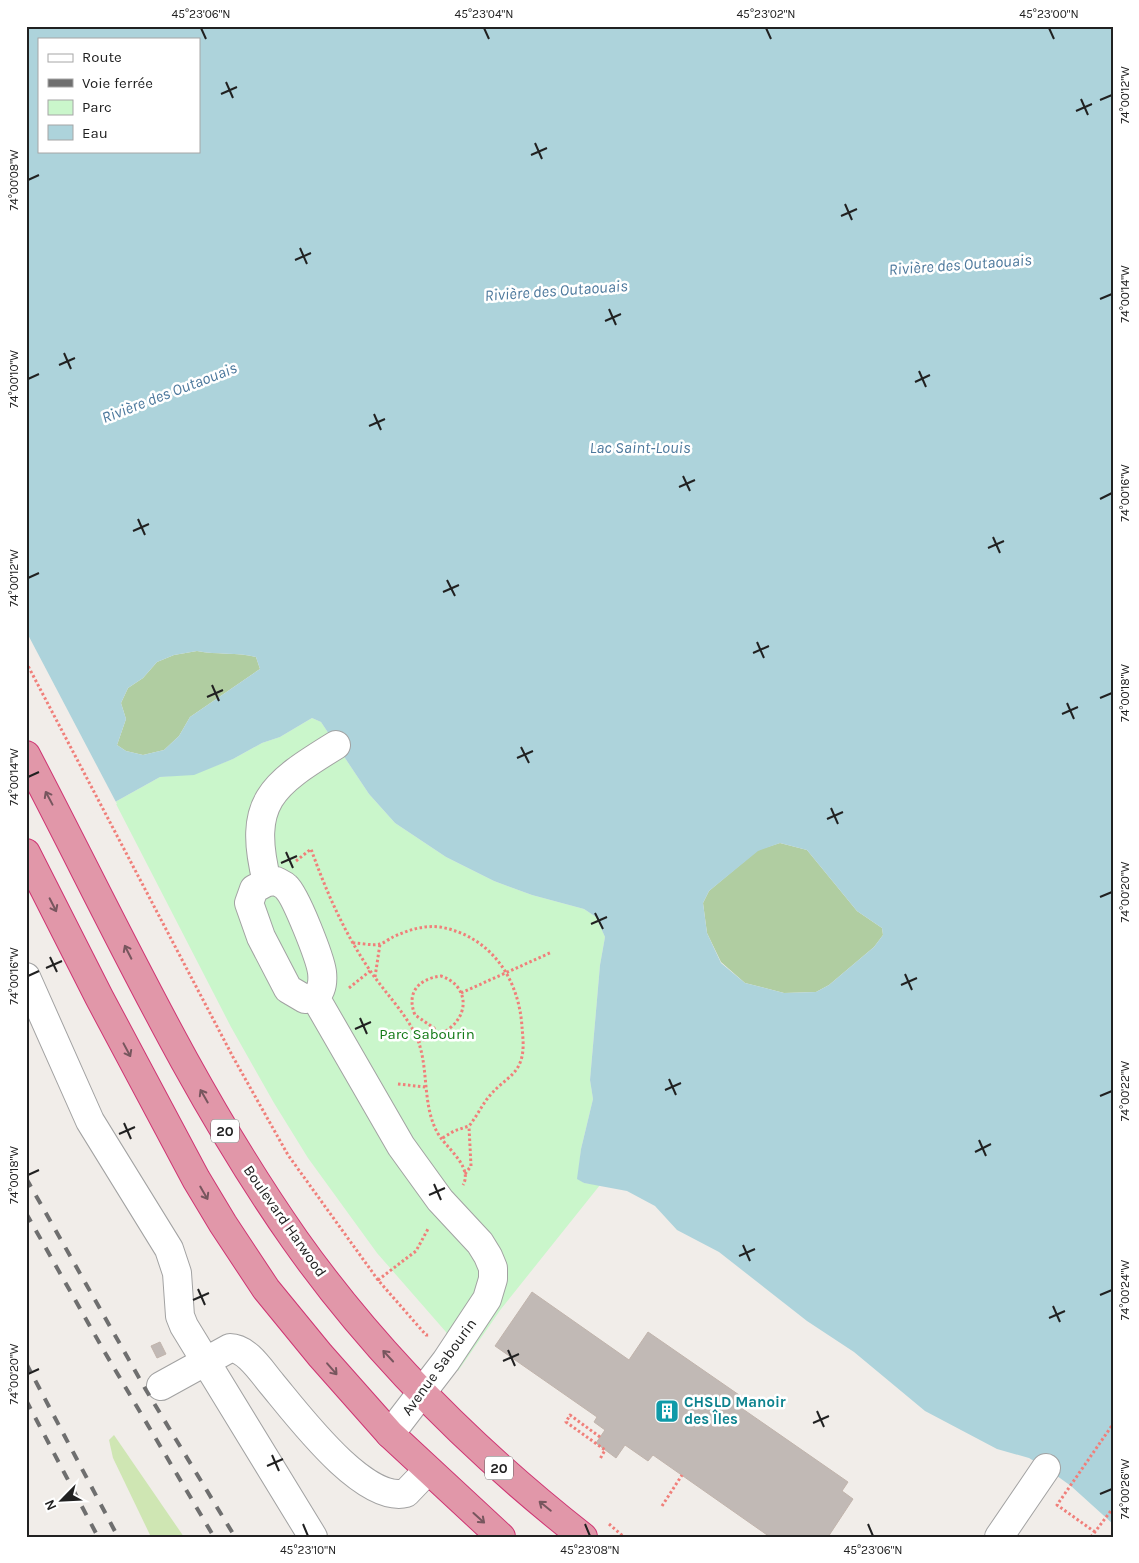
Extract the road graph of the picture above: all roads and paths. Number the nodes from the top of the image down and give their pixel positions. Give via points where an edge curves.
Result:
1 (26, 662) edge
2 (336, 746) dead end
3 (26, 755) edge
4 (28, 858) edge
5 (293, 864) dead end
6 (267, 882) junction
7 (353, 943) junction
8 (380, 944) junction
9 (552, 952) dead end
10 (370, 971) junction
11 (508, 972) junction
12 (375, 977) junction
13 (26, 978) edge
14 (343, 993) dead end
15 (462, 993) junction
16 (315, 997) junction
17 (437, 1036) junction
18 (418, 1042) junction
19 (392, 1082) dead end
20 (425, 1087) junction
21 (469, 1126) junction
22 (442, 1139) junction
23 (465, 1174) junction
24 (461, 1188) dead end
25 (432, 1223) dead end
26 (378, 1280) junction
27 (437, 1335) dead end
28 (205, 1360) junction
29 (161, 1386) dead end
30 (422, 1391) junction
31 (1113, 1424) edge
32 (390, 1434) junction
33 (600, 1437) dead end
34 (600, 1459) dead end
35 (1046, 1468) dead end
36 (428, 1470) junction
37 (682, 1475) dead end
38 (662, 1506) dead end
39 (1113, 1508) edge
40 (1095, 1532) junction
41 (1000, 1536) edge
42 (313, 1537) edge
43 (501, 1537) edge
44 (583, 1537) edge
45 (1091, 1537) edge

1 - 26 path via 284,1148
2 - 6 street via 300,767 270,795 262,810 259,829
30 -> 3 highway, Boulevard Harwood / 20 via 328,1284 256,1182 178,1049
4 -> 32 highway via 138,1072 222,1224 289,1318
5 - 7 path via 311,849
6 - 16 street via 276,881 286,886 293,896 322,972 322,984
6 - 16 street via 254,889 249,903 261,937 288,989 305,999
7 - 8 path
7 - 10 path
8 - 11 path via 423,926 441,928 462,934 484,946
8 - 12 path
9 - 11 path
10 - 12 path
10 - 14 path
11 - 15 path
11 - 21 path via 517,992 521,1014 523,1049 519,1065 484,1103
12 - 18 path
13 - 28 street via 90,1121 169,1249 177,1273 180,1316
15 - 17 path via 462,1014 449,1029
15 - 17 path via 457,985 441,976 422,981 414,989 411,997 415,1015 434,1028
16 - 30 street, Avenue Sabourin via 401,1146 440,1200 480,1243 493,1268 487,1299
17 - 18 path
18 - 20 path
19 - 20 path
20 - 22 path via 430,1118
21 - 22 path
21 - 23 path via 471,1166
22 - 23 path
23 - 24 path
25 - 26 path via 416,1251
26 - 27 path via 426,1335
28 - 29 street
28 - 36 street via 230,1348 241,1350 346,1466 376,1489 388,1494 406,1493
28 - 42 street
30 - 32 street, Avenue Sabourin
44 -> 30 highway, Boulevard Harwood / 20 via 507,1475
31 - 40 path via 1058,1505
32 - 36 highway
33 - 34 path via 570,1415 566,1422 605,1450
35 - 41 street
36 -> 43 highway
37 - 38 path
39 - 40 path
40 - 45 path

